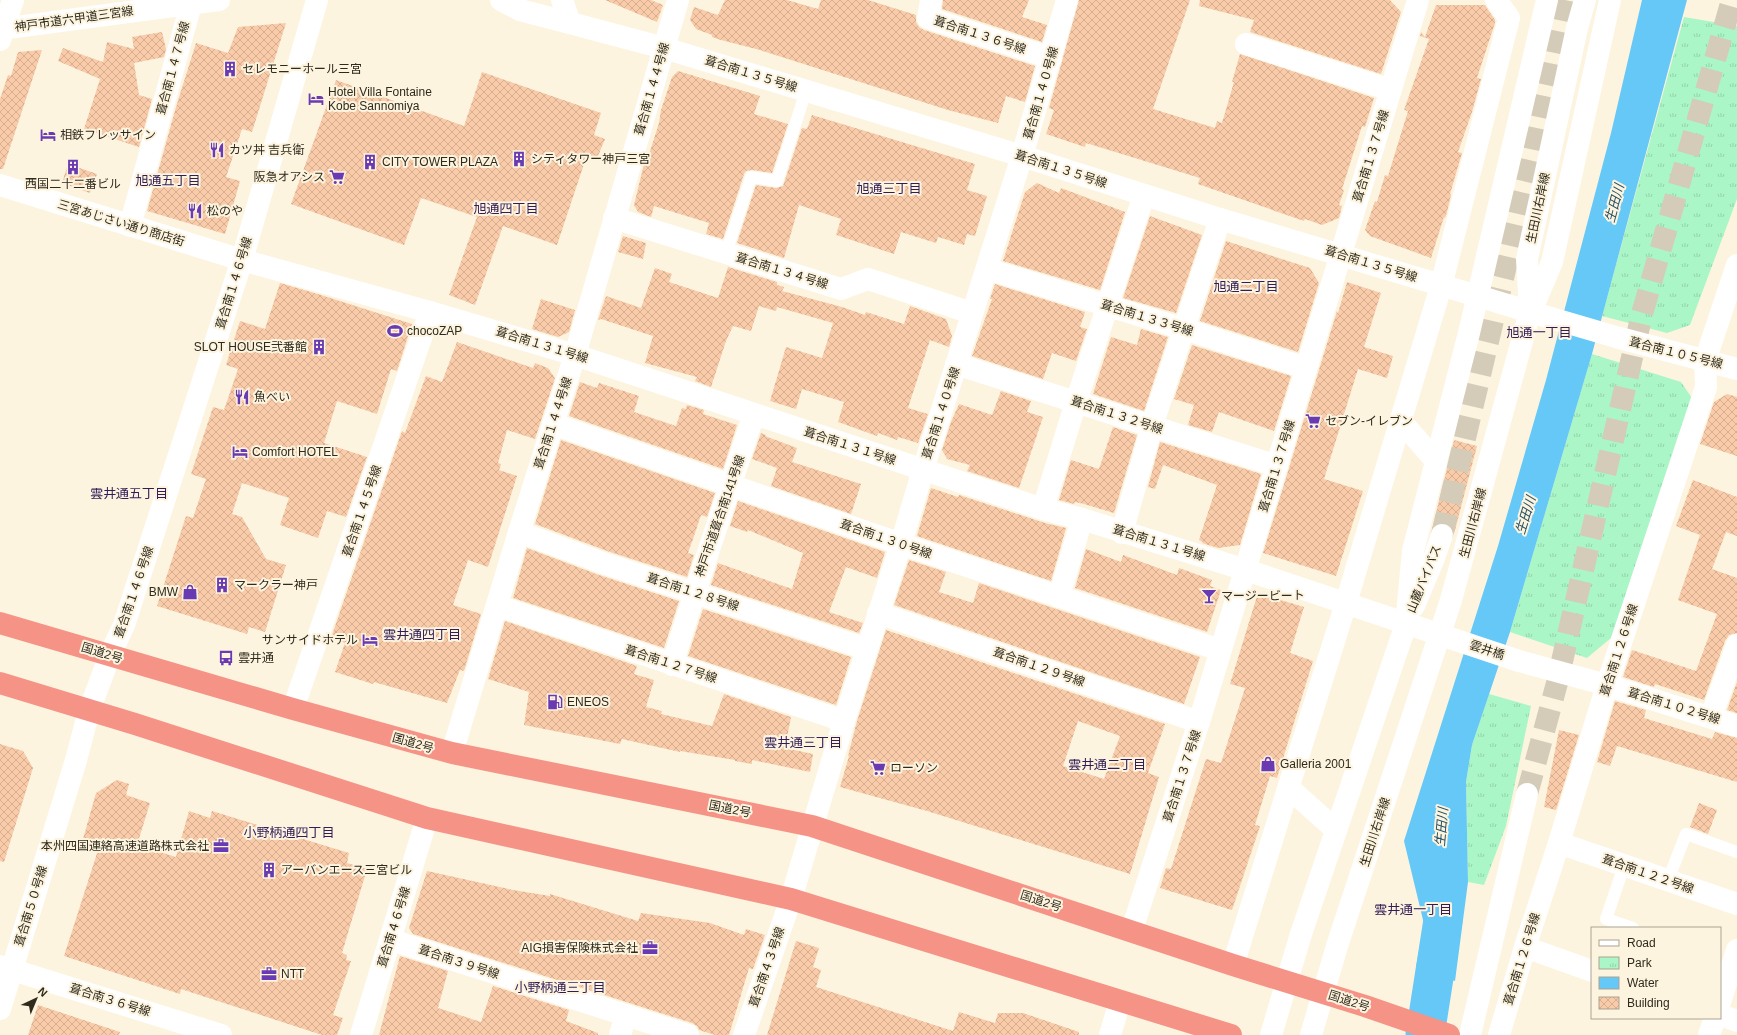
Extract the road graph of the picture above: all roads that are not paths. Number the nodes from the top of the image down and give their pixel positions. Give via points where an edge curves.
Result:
1 (12, 0) edge
2 (219, 0) edge
3 (317, 0) edge
4 (501, 0) edge
5 (562, 0) edge
6 (678, 0) edge
7 (931, 0) edge
8 (1067, 0) edge
9 (1418, 0) edge
10 (1496, 0) edge
11 (1547, 0) edge
12 (1585, 0) edge
13 (1610, 0) edge
14 (191, 4) junction
15 (570, 23) junction
16 (1, 33) edge
17 (1246, 44) dead end
18 (664, 48) junction
19 (1051, 58) junction
20 (1391, 90) junction
21 (806, 91) junction
22 (1022, 156) junction
23 (0, 185) edge
24 (1144, 195) junction
25 (614, 218) junction
26 (1220, 219) junction
27 (130, 226) junction
28 (726, 253) junction
29 (1340, 255) junction
30 (242, 260) junction
31 (1737, 265) edge
32 (987, 269) junction
33 (1441, 286) junction
34 (1478, 296) junction
35 (1107, 306) junction
36 (430, 312) junction
37 (1530, 312) junction
38 (972, 313) junction
39 (1551, 318) joint
40 (1184, 329) junction
41 (575, 355) junction
42 (1705, 361) junction
43 (956, 364) junction
44 (1306, 368) junction
45 (1737, 369) edge
46 (1076, 402) junction
47 (754, 414) junction
48 (1400, 420) junction
49 (553, 424) junction
50 (1152, 426) junction
51 (1435, 460) junction
52 (1277, 466) junction
53 (923, 470) junction
54 (731, 484) junction
55 (1043, 509) junction
56 (1082, 519) junction
57 (519, 532) junction
58 (1122, 533) junction
59 (1442, 535) tunnel mouth
60 (901, 544) junction
61 (1246, 570) junction
62 (695, 592) junction
63 (1059, 597) junction
64 (1346, 603) junction
65 (498, 606) junction
66 (878, 613) junction
67 (0, 623) edge
68 (1406, 624) junction
69 (1447, 637) junction
70 (1737, 645) edge
71 (867, 649) junction
72 (1220, 650) junction
73 (110, 655) junction
74 (1519, 661) joint
75 (672, 664) junction
76 (0, 683) edge
77 (1607, 685) junction
78 (294, 709) junction
79 (89, 711) junction
80 (1711, 717) junction
81 (844, 721) junction
82 (1199, 722) junction
83 (1737, 726) edge
84 (452, 753) junction
85 (1289, 788) junction
86 (1527, 794) tunnel mouth
87 (427, 818) junction
88 (812, 826) junction
89 (1336, 830) junction
90 (1559, 843) junction
91 (1737, 852) edge
92 (1624, 866) junction
93 (1668, 880) junction
94 (791, 899) junction
95 (1737, 904) edge
96 (1630, 927) edge
97 (1132, 930) junction
98 (390, 940) junction
99 (1525, 947) junction
100 (1730, 957) edge
101 (1233, 965) junction
102 (6, 968) edge
103 (1591, 970) edge
104 (1288, 982) junction
105 (1324, 993) junction
106 (1721, 998) edge
107 (1120, 1001) junction
108 (0, 1009) edge
109 (1721, 1016) edge
110 (1715, 1019) edge
111 (1737, 1021) edge
112 (623, 1025) edge
113 (1444, 1033) edge
114 (221, 1035) edge
115 (361, 1035) edge
116 (688, 1035) edge
117 (744, 1035) edge
118 (1110, 1035) edge
119 (1231, 1035) edge
120 (1272, 1035) edge
121 (1311, 1035) edge
122 (1470, 1035) edge
123 (1499, 1035) edge
124 (1709, 1035) edge

1 - 16 street
2 - 14 street, 神戸市道六甲道三宮線
3 - 30 street, 葺合南１４６号線
4 - 15 street, 葺合南１３５号線 via 520,10
5 - 15 street
6 - 18 street, 葺合南１４４号線
7 - 19 street, 葺合南１３６号線 via 928,18
8 - 19 street, 葺合南１４０号線
9 - 20 street, 葺合南１３７号線
10 - 33 street via 1509,18
11 - 34 street
12 - 37 street, 生田川右岸線 via 1527,259
13 - 37 street via 1552,262
14 - 16 street, 神戸市道六甲道三宮線
14 - 27 street, 葺合南１４７号線
15 - 18 street, 葺合南１３５号線
17 - 20 street
18 - 21 street, 葺合南１３５号線
18 - 25 street, 葺合南１４４号線
19 - 22 street, 葺合南１４０号線
20 - 29 street, 葺合南１３７号線
21 - 22 street, 葺合南１３５号線
21 - 28 lane via 777,181 751,177
22 - 24 street, 葺合南１３５号線
22 - 32 street, 葺合南１４０号線
23 - 27 street, 三宮あじさい通り商店街
24 - 26 street, 葺合南１３５号線
24 - 35 street
25 - 28 street, 葺合南１３４号線
25 - 41 street, 葺合南１４４号線
26 - 29 street, 葺合南１３５号線
26 - 40 street
27 - 30 street, 三宮あじさい通り商店街
28 - 38 street, 葺合南１３４号線 via 841,289 868,279
29 - 33 street, 葺合南１３５号線
29 - 44 street, 葺合南１３７号線
30 - 36 street, 葺合南１３１号線
30 - 73 street, 葺合南１４６号線 via 124,624
31 - 42 street, 葺合南１２６号線
32 - 35 street, 葺合南１３３号線
32 - 38 street, 葺合南１４０号線
33 - 34 street, 葺合南１３５号線
33 - 48 street
34 - 37 street, 葺合南１３５号線
34 - 51 street
35 - 40 street, 葺合南１３３号線
35 - 46 street
36 - 41 street, 葺合南１３１号線
36 - 78 street, 葺合南１４５号線
37 - 39 street, 葺合南１３５号線
37 - 69 street, 生田川右岸線 via 1451,600
38 - 43 street, 葺合南１４０号線
39 - 42 street, 葺合南１０５号線
40 - 44 street, 葺合南１３３号線
40 - 50 street
41 - 47 street, 葺合南１３１号線
41 - 49 street, 葺合南１４４号線
42 - 45 street, 葺合南１０５号線
42 - 77 street, 葺合南１２６号線 via 1706,387
43 - 46 street, 葺合南１３２号線
43 - 53 street, 葺合南１４０号線
44 - 52 street, 葺合南１３７号線
46 - 50 street, 葺合南１３２号線
46 - 55 street
47 - 53 street, 葺合南１３１号線
47 - 54 street, 神戸市道葺合南141号線
48 - 51 street
48 - 64 street
49 - 54 street, 葺合南１３０号線
49 - 57 street, 葺合南１４４号線
50 - 52 street, 葺合南１３２号線
50 - 58 street
51 - 68 street via 1413,551
52 - 61 street, 葺合南１３７号線
53 - 55 street, 葺合南１３１号線
53 - 60 street, 葺合南１４０号線
54 - 60 street, 葺合南１３０号線
54 - 62 street, 神戸市道葺合南141号線
55 - 56 street, 葺合南１３１号線
56 - 58 street, 葺合南１３１号線
56 - 63 street
57 - 62 street, 葺合南１２８号線 via 603,563
57 - 65 street, 葺合南１４４号線
58 - 61 street, 葺合南１３１号線
59 - 68 street, 山麓バイパス
60 - 63 street, 葺合南１３０号線
60 - 66 street, 葺合南１４０号線
61 - 64 street, 葺合南１３１号線
61 - 72 street, 葺合南１３７号線
62 - 71 street, 葺合南１２８号線
62 - 75 street, 神戸市道葺合南141号線
63 - 72 street, 葺合南１３０号線
64 - 68 street, 葺合南１３１号線
64 - 85 street
65 - 75 street, 葺合南１２７号線
65 - 84 street, 葺合南１４４号線
66 - 71 street, 葺合南１４０号線
66 - 82 street, 葺合南１２９号線
67 - 73 highway, 国道2号
68 - 69 street, 葺合南１３１号線
68 - 89 street
69 - 74 street, 雲井橋
69 - 105 street, 生田川右岸線 via 1337,946
70 - 80 street
71 - 81 street, 葺合南１４０号線
72 - 82 street, 葺合南１３７号線
73 - 78 highway, 国道2号
73 - 79 street, 葺合南１４６号線
74 - 77 street, 葺合南１０２号線
75 - 81 street, 葺合南１２７号線
76 - 79 highway
77 - 80 street, 葺合南１０２号線
77 - 90 street, 葺合南１２６号線
78 - 84 highway, 国道2号
79 - 87 highway
79 - 102 street, 葺合南５０号線 via 73,768
80 - 83 street, 葺合南１０２号線
81 - 88 street, 葺合南１４０号線
82 - 97 street, 葺合南１３７号線
84 - 88 highway, 国道2号
85 - 89 street
85 - 101 street
86 - 122 street
87 - 94 highway
87 - 98 street, 葺合南４６号線
88 - 94 street, 葺合南４３号線
88 - 97 highway, 国道2号
89 - 104 street via 1301,934
90 - 92 street, 葺合南１２２号線
90 - 99 street, 葺合南１２６号線
91 - 93 lane via 1686,834
92 - 93 street, 葺合南１２２号線
92 - 96 lane via 1606,919
93 - 95 street, 葺合南１２２号線
94 - 107 highway
94 - 117 street, 葺合南４３号線
97 - 101 highway, 国道2号
98 - 112 street, 葺合南３９号線
98 - 115 street, 葺合南４６号線
99 - 103 street
99 - 123 street, 葺合南１２６号線
100 - 106 street
101 - 104 highway, 国道2号
102 - 108 street, 葺合南５０号線
102 - 114 street, 葺合南３６号線
104 - 105 highway, 国道2号
104 - 120 street
105 - 113 highway, 国道2号
105 - 121 street, 生田川右岸線
107 - 118 street
107 - 119 highway
109 - 111 street
110 - 124 street
112 - 116 street, 葺合南３９号線

